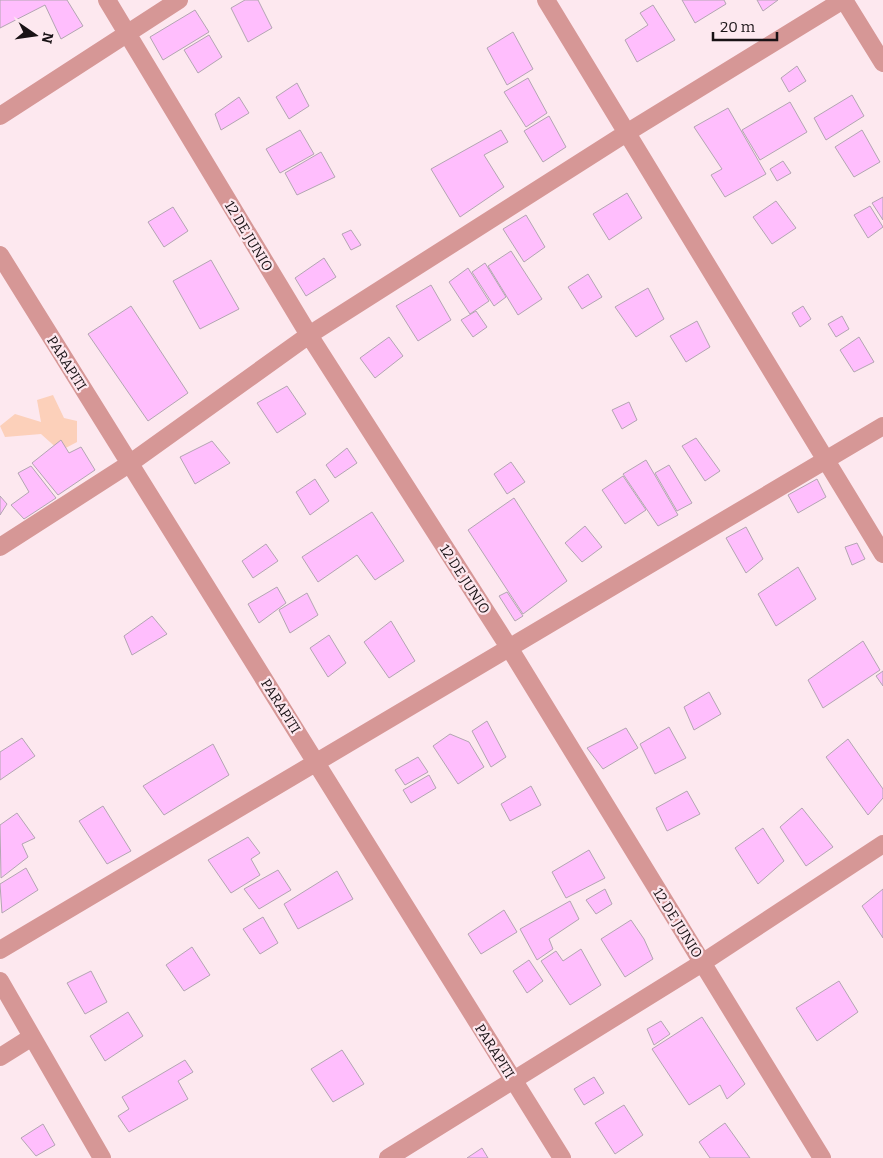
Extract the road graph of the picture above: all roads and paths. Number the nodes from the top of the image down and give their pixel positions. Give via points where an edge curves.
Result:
1 (107, 0) edge
2 (179, 0) edge
3 (546, 0) edge
4 (843, 0) edge
5 (127, 34) junction
6 (883, 63) edge
7 (0, 116) edge
8 (628, 132) junction
9 (0, 255) edge
10 (309, 335) junction
11 (883, 426) edge
12 (826, 460) junction
13 (128, 464) junction
14 (0, 547) edge
15 (883, 554) edge
16 (510, 649) junction
17 (317, 762) junction
18 (883, 844) edge
19 (0, 950) edge
20 (702, 963) junction
21 (0, 981) edge
22 (32, 1037) junction
23 (0, 1057) edge
24 (513, 1081) junction
25 (102, 1158) edge
26 (388, 1158) edge
27 (562, 1158) edge
28 (822, 1158) edge

1 - 5 street, 12 DE JUNIO
2 - 5 street
3 - 8 street
4 - 6 street
4 - 8 street
5 - 7 street
5 - 10 street, 12 DE JUNIO
8 - 10 street
8 - 12 street
9 - 13 street, PARAPITI
10 - 13 street
10 - 16 street, 12 DE JUNIO
11 - 12 street
12 - 15 street
12 - 16 street
13 - 14 street
13 - 17 street, PARAPITI
16 - 17 street
16 - 20 street, 12 DE JUNIO
17 - 19 street
17 - 24 street, PARAPITI
18 - 20 street
20 - 24 street
20 - 28 street, 12 DE JUNIO
21 - 22 street
22 - 23 street
22 - 25 street
24 - 26 street
24 - 27 street, PARAPITI

